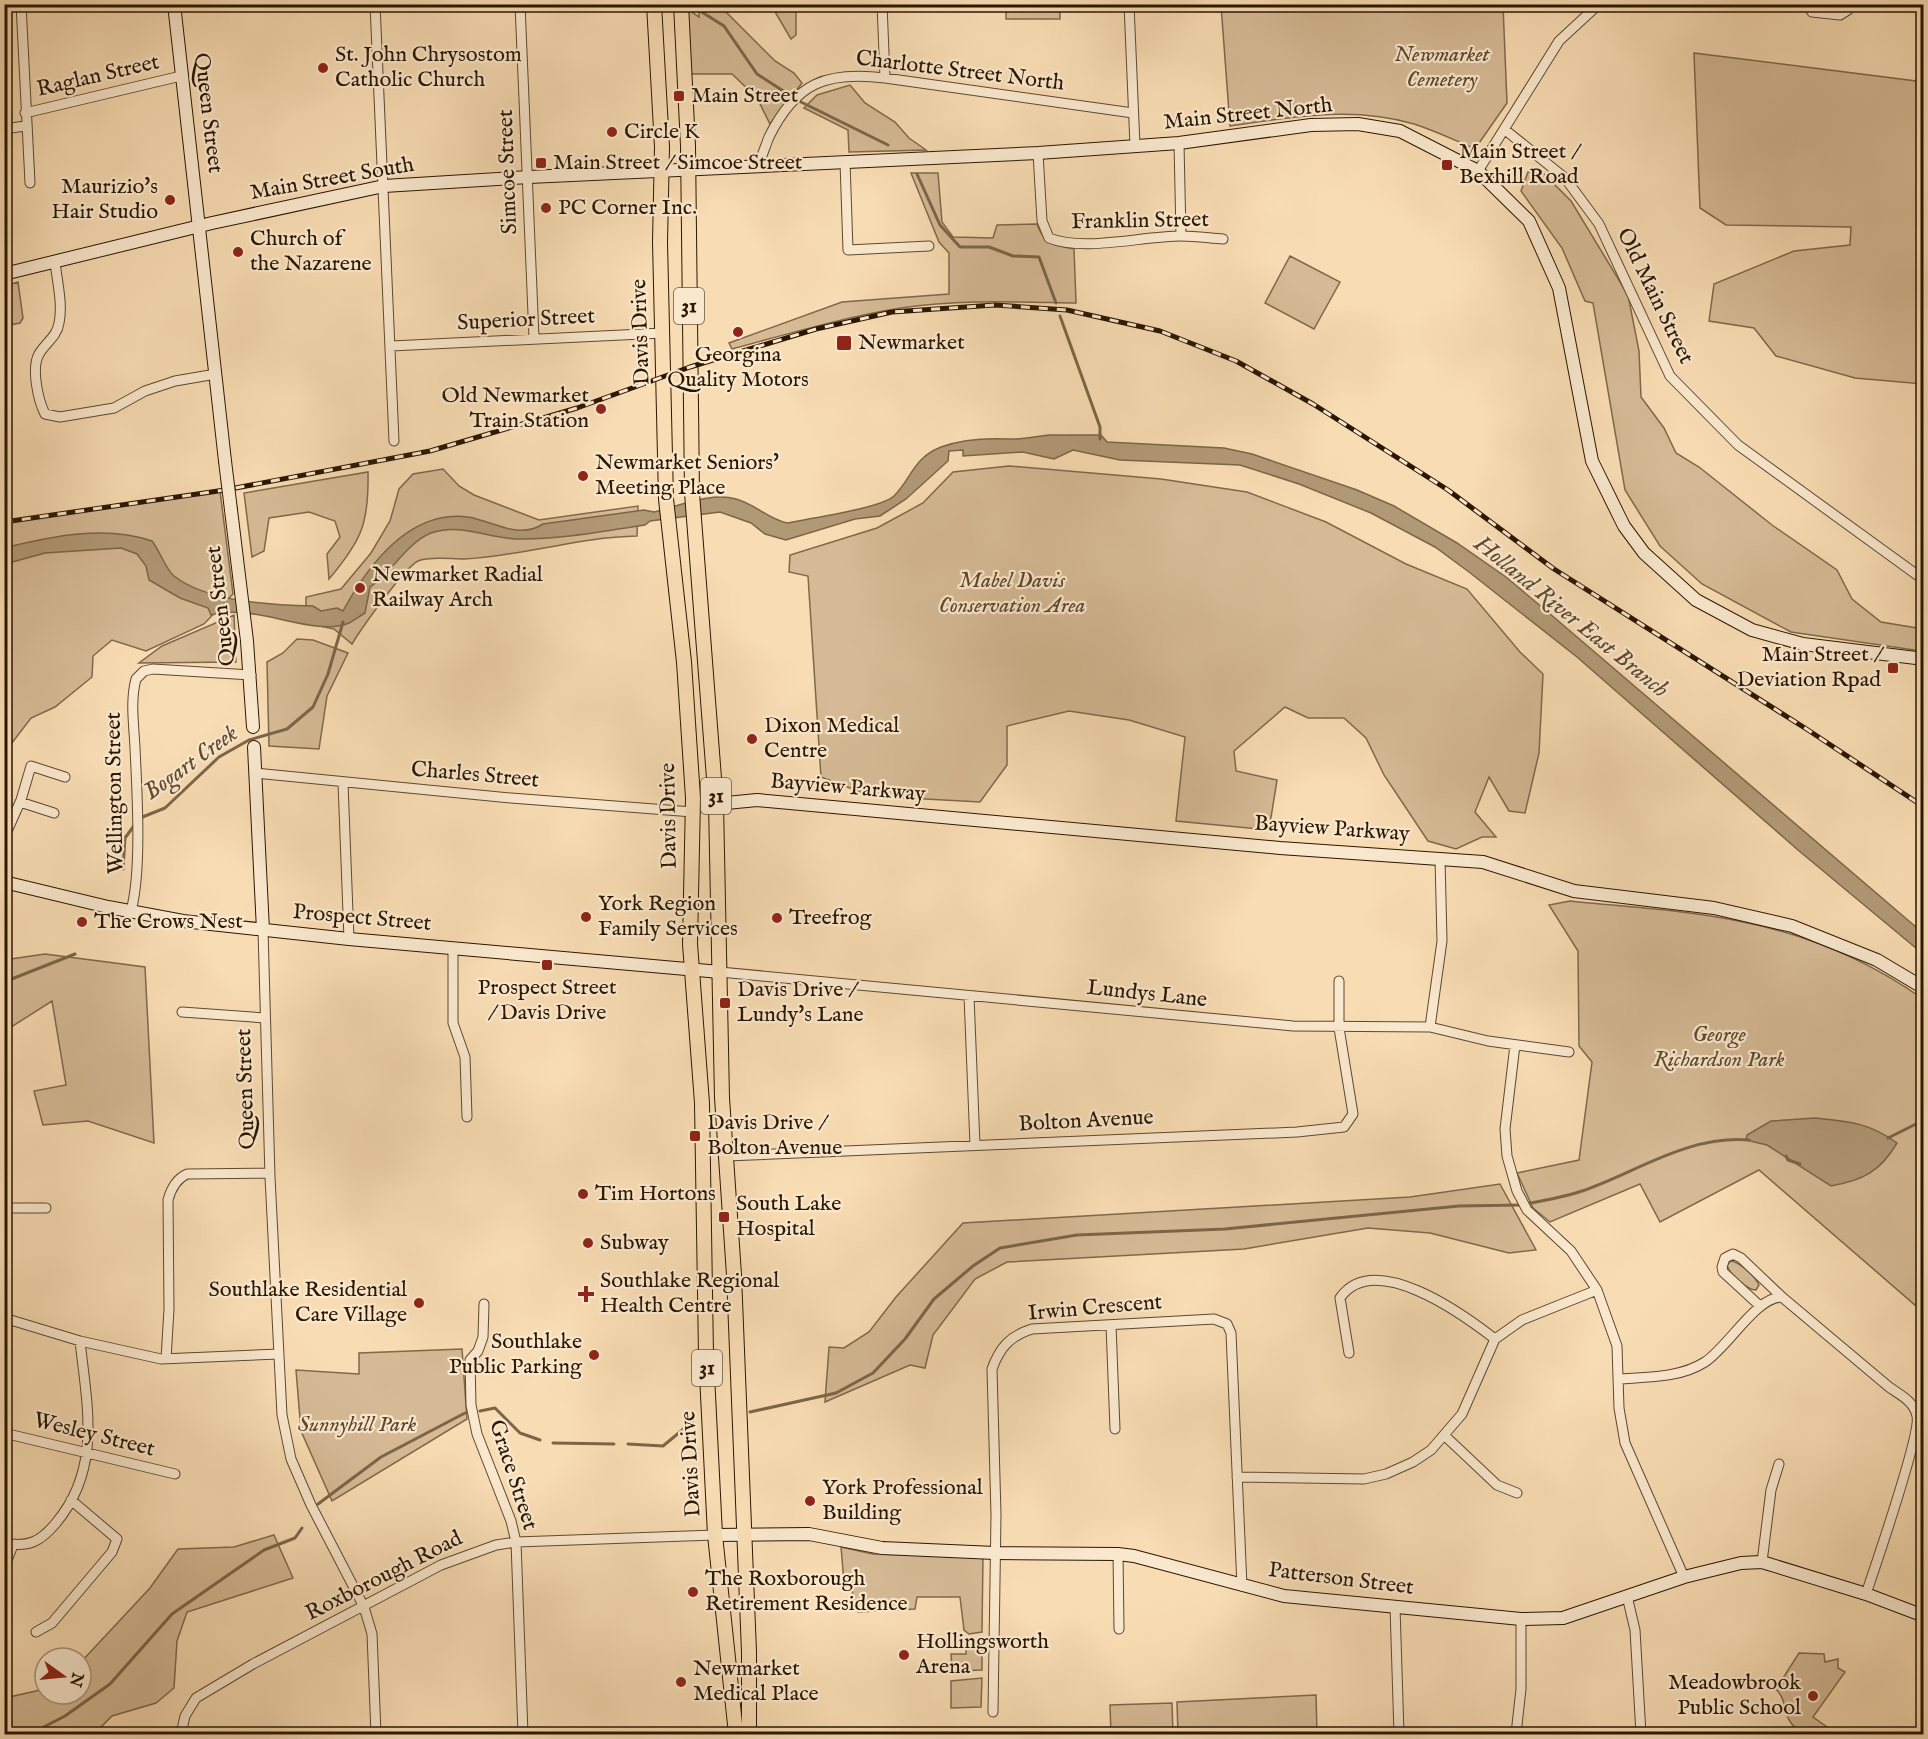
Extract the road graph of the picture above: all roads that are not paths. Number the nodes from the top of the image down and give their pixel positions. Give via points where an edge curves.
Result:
1 (21, 4) edge
2 (174, 4) edge
3 (375, 4) edge
4 (520, 4) edge
5 (654, 4) edge
6 (681, 4) edge
7 (882, 4) edge
8 (1129, 4) edge
9 (1599, 4) edge
10 (1808, 4) edge
11 (1850, 4) edge
12 (181, 76) junction
13 (885, 78) junction
14 (25, 113) junction
15 (1133, 113) junction
16 (25, 126) junction
17 (4, 129) edge
18 (1504, 129) junction
19 (1179, 143) junction
20 (1135, 146) junction
21 (1038, 153) junction
22 (845, 162) junction
23 (758, 167) junction
24 (1478, 171) junction
25 (674, 172) junction
26 (529, 177) junction
27 (30, 183) dead end
28 (384, 186) junction
29 (201, 227) junction
30 (1181, 236) junction
31 (1223, 239) dead end
32 (929, 246) dead end
33 (55, 262) junction
34 (4, 274) edge
35 (663, 333) junction
36 (534, 338) junction
37 (391, 346) junction
38 (216, 374) junction
39 (394, 441) dead end
40 (1923, 580) edge
41 (1923, 659) edge
42 (251, 675) junction
43 (253, 727) joint
44 (254, 747) joint
45 (255, 773) junction
46 (65, 777) dead end
47 (342, 783) junction
48 (20, 802) junction
49 (716, 804) junction
50 (693, 812) junction
51 (54, 813) dead end
52 (4, 838) edge
53 (1440, 858) junction
54 (4, 882) edge
55 (131, 911) junction
56 (263, 930) junction
57 (349, 939) junction
58 (453, 948) junction
59 (692, 969) junction
60 (720, 972) junction
61 (1339, 981) dead end
62 (1923, 988) edge
63 (969, 996) junction
64 (182, 1012) dead end
65 (265, 1018) junction
66 (1430, 1027) junction
67 (1339, 1028) junction
68 (1515, 1045) junction
69 (1569, 1052) dead end
70 (467, 1117) dead end
71 (975, 1145) junction
72 (726, 1156) junction
73 (270, 1173) junction
74 (46, 1208) dead end
75 (4, 1209) edge
76 (1597, 1290) junction
77 (1782, 1297) junction
78 (484, 1304) dead end
79 (1760, 1306) junction
80 (4, 1318) edge
81 (1111, 1325) junction
82 (1495, 1339) junction
83 (80, 1341) junction
84 (1349, 1353) dead end
85 (279, 1354) junction
86 (166, 1359) junction
87 (1619, 1379) junction
88 (1115, 1429) dead end
89 (4, 1433) edge
90 (1444, 1435) junction
91 (88, 1453) junction
92 (1779, 1464) dead end
93 (175, 1474) dead end
94 (1237, 1477) junction
95 (1517, 1493) dead end
96 (71, 1500) junction
97 (742, 1534) junction
98 (715, 1535) junction
99 (516, 1542) junction
100 (9, 1544) edge
101 (995, 1553) junction
102 (1118, 1554) junction
103 (1762, 1562) junction
104 (4, 1568) edge
105 (1684, 1577) junction
106 (1242, 1586) junction
107 (1866, 1594) junction
108 (1627, 1596) junction
109 (364, 1607) junction
110 (1395, 1607) junction
111 (1923, 1616) edge
112 (1521, 1619) junction
113 (1119, 1629) dead end
114 (36, 1632) dead end
115 (993, 1712) dead end
116 (181, 1734) edge
117 (376, 1734) edge
118 (523, 1734) edge
119 (736, 1734) edge
120 (749, 1734) edge
121 (1399, 1734) edge
122 (1516, 1734) edge
123 (1641, 1734) edge

1 - 14 street
2 - 12 main road, Queen Street
3 - 28 street
4 - 26 street, Simcoe Street
5 - 25 main road, Davis Drive / 31
6 - 25 main road, Davis Drive / 31
7 - 13 street
8 - 15 street
9 - 18 street via 1559,41
10 - 11 street via 1816,13 1840,15
12 - 14 street, Raglan Street
12 - 29 main road, Queen Street
13 - 15 street, Charlotte Street North
13 - 23 street, Charlotte Street North via 854,74 834,77 799,93 772,132
14 - 16 street
15 - 20 street
16 - 17 street
16 - 27 street
18 - 24 street
18 - 40 street, Old Main Street via 1565,178 1599,224 1670,376 1738,445
19 - 20 main road, Main Street North
19 - 24 main road, Main Street North via 1311,125 1358,124 1400,131
19 - 30 street
20 - 21 main road, Main Street North
21 - 22 main road, Main Street North
21 - 30 street, Franklin Street via 1042,221 1049,238 1098,242
22 - 23 main road, Main Street North
22 - 32 street via 848,250
23 - 25 main road, Main Street North
24 - 41 main road, Main Street North via 1529,221 1559,288 1592,461 1614,508 1644,554 1696,600 1752,630 1803,644
25 - 26 main road, Main Street South
25 - 35 main road, Davis Drive / 31 via 660,221
25 - 49 main road, Davis Drive / 31 via 695,544
26 - 28 main road, Main Street South
26 - 36 street, Simcoe Street
28 - 29 main road, Main Street South
28 - 37 street
29 - 33 main road, Main Street South
29 - 38 main road, Queen Street
30 - 31 street, Franklin Street
33 - 34 main road, Main Street South
33 - 38 street via 59,325 40,351 36,365 39,399 45,414 60,417 114,408 145,391
35 - 36 street, Superior Street
35 - 50 main road, Davis Drive / 31 via 666,499 684,662
36 - 37 street, Superior Street
37 - 39 street
38 - 42 main road, Queen Street, bridge
42 - 43 main road, Queen Street
42 - 55 street, Wellington Street via 153,669 139,676 133,689 136,825
43 - 44 street, Queen Street
44 - 45 main road, Queen Street
45 - 47 street, Charles Street
45 - 56 main road, Queen Street
46 - 48 street via 31,766
47 - 50 street, Charles Street
47 - 57 street
48 - 51 street
48 - 52 street
49 - 53 main road, Bayview Parkway via 757,800 1280,848
49 - 60 main road, Davis Drive / 31
50 - 59 main road, Davis Drive / 31
53 - 62 main road, Bayview Parkway via 1483,862 1574,891 1714,908 1792,926 1877,960
53 - 66 street via 1442,941
54 - 55 main road, Prospect Street
55 - 56 main road, Prospect Street
56 - 57 main road, Prospect Street
56 - 65 street, Queen Street
57 - 58 main road, Prospect Street
58 - 59 main road, Prospect Street
58 - 70 street via 453,1023 465,1057
59 - 60 main road, Prospect Street
59 - 98 main road, Davis Drive / 31 via 702,1103 704,1302
60 - 63 street, Lundys Lane
60 - 72 main road, Davis Drive / 31
61 - 67 street
63 - 67 street, Lundys Lane via 1153,1015
63 - 71 street
64 - 65 street
65 - 73 street, Queen Street
66 - 67 street, Lundys Lane
66 - 68 street, Lundys Lane
67 - 71 street, Bolton Avenue via 1354,1107 1350,1122 1344,1127
68 - 69 street, Lundys Lane
68 - 76 street via 1505,1129 1517,1191 1527,1210 1572,1251
71 - 72 street, Bolton Avenue
72 - 97 main road, Davis Drive / 31
73 - 85 street, Queen Street
73 - 86 street via 187,1174 171,1190
74 - 75 street
76 - 82 street via 1522,1320
76 - 87 street via 1617,1346
77 - 79 street via 1769,1299
77 - 79 street via 1741,1258 1733,1254 1725,1258 1723,1272
77 - 107 street via 1908,1400 1918,1419
78 - 99 street, Grace Street via 483,1338 470,1360 471,1405 477,1434
79 - 87 street via 1726,1345 1704,1362 1675,1374
80 - 83 street
81 - 88 street
81 - 94 street, Irwin Crescent via 1214,1319 1227,1324 1231,1333
81 - 101 street, Irwin Crescent via 1032,1329 1015,1334 999,1351 992,1369
82 - 84 street via 1431,1295 1407,1287 1364,1282 1345,1290 1340,1298
82 - 90 street via 1461,1414
83 - 86 street
83 - 91 street via 89,1415
85 - 86 street
85 - 109 street, Queen Street via 282,1415 291,1459 310,1505
87 - 105 street via 1625,1443
89 - 91 street, Wesley Street
90 - 94 street via 1413,1462 1364,1479
90 - 95 street via 1497,1485
91 - 93 street, Wesley Street
91 - 96 street via 84,1477
92 - 103 street via 1771,1490
94 - 106 street, Irwin Crescent
96 - 100 street via 45,1536 28,1545
96 - 114 street via 117,1539 112,1552 52,1623
97 - 98 main road, Patterson Street
97 - 101 main road, Patterson Street via 809,1534 882,1548
97 - 120 main road, Davis Drive / 31
98 - 99 street, Roxborough Road
98 - 119 main road, Davis Drive / 31
99 - 109 street, Roxborough Road via 441,1565
99 - 118 street, Grace Street
100 - 104 street
101 - 102 main road, Patterson Street
101 - 115 street, Irwin Crescent
102 - 106 main road, Patterson Street
102 - 113 street
103 - 105 main road, Patterson Street
103 - 107 main road, Patterson Street
105 - 108 main road, Patterson Street
106 - 110 main road, Patterson Street via 1306,1600
107 - 111 main road, Patterson Street
108 - 112 main road, Patterson Street via 1563,1618
108 - 123 street via 1635,1630
109 - 116 street, Roxborough Road via 196,1698 185,1716
109 - 117 street, Queen Street via 372,1634
110 - 112 main road, Patterson Street
110 - 121 street
112 - 122 street via 1521,1689

